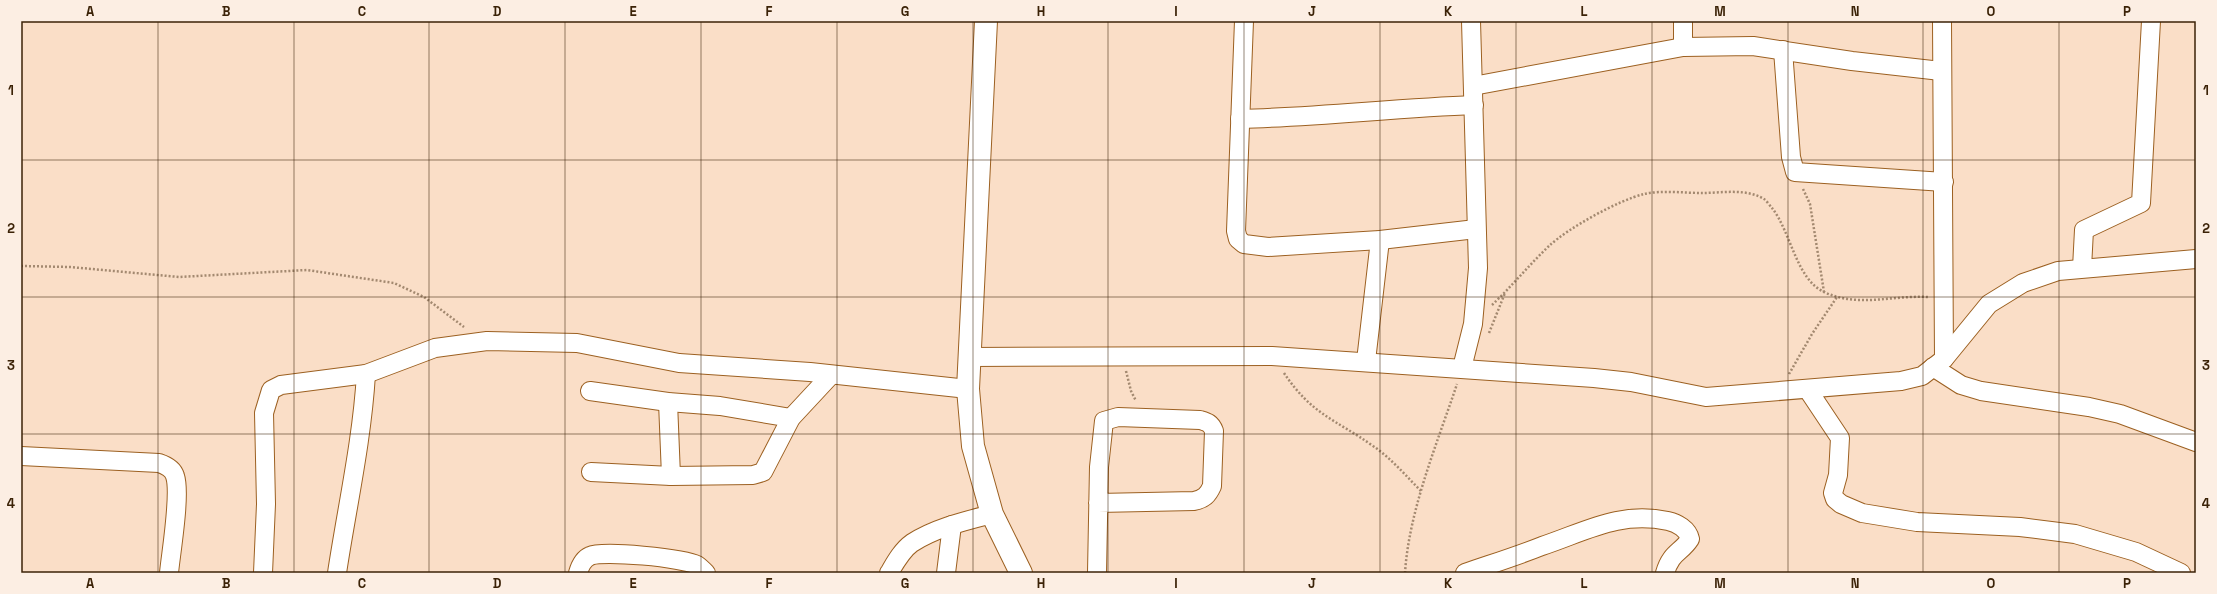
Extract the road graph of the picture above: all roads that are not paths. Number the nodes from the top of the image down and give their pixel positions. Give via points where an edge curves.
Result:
1 (986, 21) edge
2 (1244, 21) edge
3 (1471, 21) edge
4 (1683, 21) edge
5 (1942, 21) edge
6 (2151, 21) edge
7 (1683, 47) junction
8 (1783, 50) junction
9 (1942, 71) junction
10 (1473, 86) junction
11 (1474, 105) junction
12 (1240, 119) junction
13 (1944, 182) junction
14 (1476, 229) junction
15 (1380, 240) junction
16 (2196, 259) edge
17 (2082, 268) junction
18 (970, 357) junction
19 (1366, 361) junction
20 (1938, 363) junction
21 (1462, 368) junction
22 (366, 374) junction
23 (831, 374) junction
24 (968, 389) junction
25 (1808, 390) junction
26 (590, 391) dead end
27 (668, 402) junction
28 (790, 418) junction
29 (2196, 442) edge
30 (21, 456) edge
31 (590, 472) dead end
32 (671, 476) junction
33 (1098, 503) junction
34 (992, 514) junction
35 (952, 525) junction
36 (169, 573) edge
37 (263, 573) edge
38 (337, 573) edge
39 (578, 573) edge
40 (706, 573) edge
41 (889, 573) edge
42 (946, 573) edge
43 (1021, 573) edge
44 (1097, 573) edge
45 (1465, 573) edge
46 (1665, 573) edge
47 (2181, 573) edge

1 - 18 street
2 - 12 street
3 - 10 street
4 - 7 street
5 - 9 street
6 - 17 street via 2142,203 2084,230
7 - 8 street via 1753,46
7 - 10 street
8 - 9 street
8 - 13 street via 1791,157 1795,172
9 - 13 street
10 - 11 street
11 - 12 street via 1392,108 1307,117
11 - 14 street
12 - 15 street via 1236,231 1238,239 1244,244 1268,247
13 - 20 street via 1944,298
14 - 15 street
14 - 21 street via 1477,297
15 - 19 street
16 - 17 street
17 - 20 street via 2058,271 2023,283 1989,304
18 - 19 street via 1272,356
18 - 24 street
19 - 21 street
20 - 25 street via 1922,376 1901,381
20 - 29 street via 1961,385 1981,391 2090,407 2120,414
21 - 25 street via 1631,382 1706,397
22 - 23 street via 435,348 487,341 577,343 680,363
22 - 37 street via 281,385 271,390 264,413 266,504
22 - 38 street via 359,444
23 - 24 street
23 - 28 street
24 - 34 street via 973,446
25 - 47 street via 1840,438 1838,475 1832,493 1841,504 1862,513 1917,522 2020,527 2075,534 2136,552
26 - 27 street
27 - 28 street via 720,406
27 - 32 street
28 - 32 street via 762,472 753,475
30 - 36 street via 159,463 167,466 175,475 177,493
31 - 32 street
33 - 33 street via 1203,499 1212,486 1212,426 1200,420 1153,418 1112,418 1104,422
33 - 44 street
34 - 35 street
34 - 43 street
35 - 41 street via 912,544 896,560
35 - 42 street
39 - 40 street via 582,562 588,556 598,553 651,556 697,565
45 - 46 street via 1591,527 1625,518 1641,517 1673,522 1690,535 1688,543 1670,559

